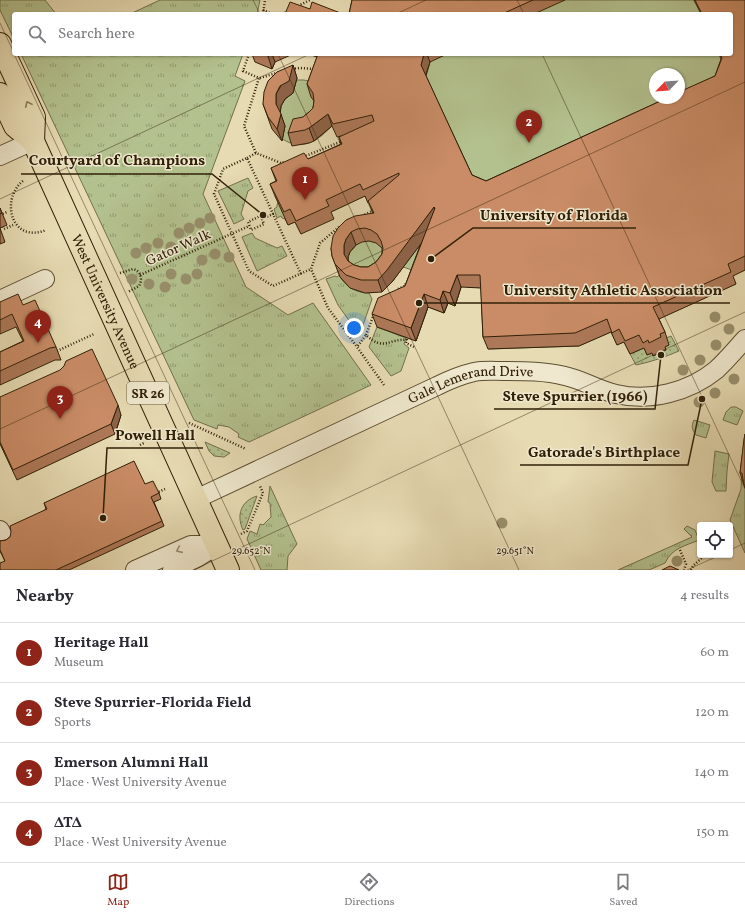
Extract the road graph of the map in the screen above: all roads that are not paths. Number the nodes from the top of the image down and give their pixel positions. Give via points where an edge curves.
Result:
1 (0, 44) edge
2 (0, 94) edge
3 (33, 141) junction
4 (0, 156) edge
5 (45, 280) dead end
6 (0, 300) edge
7 (745, 339) edge
8 (196, 498) junction
9 (217, 545) junction
10 (135, 570) edge
11 (172, 570) edge
12 (228, 570) edge

3 -> 1 main road, West University Avenue / SR 26 via 34,116
2 - 3 main road, West University Avenue / SR 26 via 15,126
3 - 4 street
3 - 8 main road, West University Avenue / SR 26
5 - 6 street
7 - 8 street, Gale Lemerand Drive via 723,363 702,380 676,391 654,396 618,395 566,376 539,372 490,370 454,378
8 - 9 main road, West University Avenue / SR 26
9 -> 10 street via 191,545
9 - 11 street
9 - 12 main road, West University Avenue / SR 26

